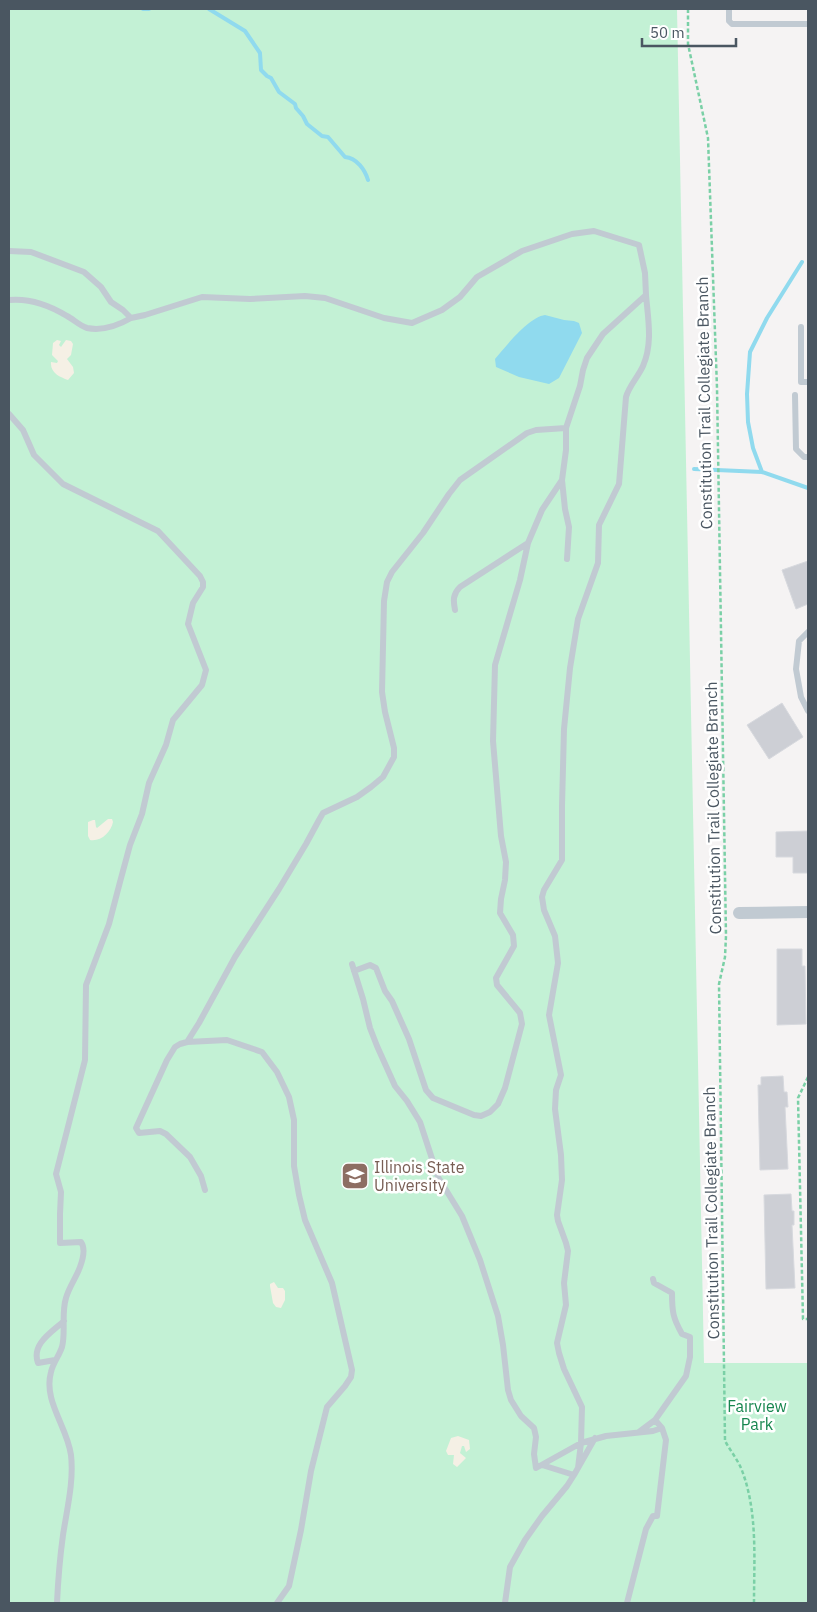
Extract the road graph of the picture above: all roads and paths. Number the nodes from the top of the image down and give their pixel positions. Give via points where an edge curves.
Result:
1 (688, 9) edge
2 (729, 9) edge
3 (808, 24) edge
4 (9, 252) edge
5 (646, 295) junction
6 (9, 300) edge
7 (131, 318) junction
8 (801, 327) dead end
9 (808, 382) edge
10 (795, 395) dead end
11 (9, 414) edge
12 (568, 425) junction
13 (808, 457) edge
14 (562, 480) junction
15 (528, 543) junction
16 (567, 559) dead end
17 (455, 610) dead end
18 (808, 632) edge
19 (808, 711) edge
20 (808, 912) edge
21 (739, 914) dead end
22 (352, 964) dead end
23 (354, 971) junction
24 (187, 1042) junction
25 (808, 1077) edge
26 (205, 1190) dead end
27 (653, 1279) dead end
28 (808, 1319) edge
29 (64, 1321) junction
30 (55, 1360) junction
31 (655, 1420) junction
32 (662, 1428) junction
33 (638, 1433) junction
34 (595, 1438) junction
35 (581, 1443) junction
36 (542, 1466) junction
37 (578, 1468) junction
38 (574, 1475) junction
39 (57, 1603) edge
40 (277, 1603) edge
41 (505, 1603) edge
42 (626, 1603) edge
43 (754, 1603) edge

1 - 43 path, Constitution Trail Collegiate Branch via 688,44 708,138 717,388 726,936 719,984 725,1441 740,1467 748,1491 753,1524
2 - 3 lane via 732,24
4 - 7 lane via 31,252 84,272 101,287 111,302
5 - 7 lane via 639,245 608,234 583,231 522,251 477,277 460,297 442,310 412,323 384,318 325,298 305,296 202,297
5 - 12 lane via 596,342 587,358
5 - 35 lane via 650,331 647,354 626,397 619,484 599,525 598,563 578,619 570,668 564,729 562,860 542,897 555,936 558,963 549,1015 561,1075 555,1109 562,1171 557,1215 568,1252 564,1271 566,1305 558,1353 582,1407
6 - 7 lane via 30,300 52,307 86,328 104,328
8 - 9 lane via 801,382
10 - 13 lane via 796,449
11 - 29 lane via 23,430 34,455 63,484 158,530 204,582 188,624 206,670 202,685 173,720 149,783 109,924 86,985 85,1060 56,1174 61,1192 60,1243 81,1242 83,1245 83,1257 64,1305
12 - 14 lane
12 - 24 lane via 527,433 460,480 392,572 384,601 382,692 394,757 383,777 371,787 324,813 318,820
14 - 15 lane via 542,510
14 - 16 lane via 569,527
15 - 17 lane via 460,587 455,593
15 - 23 lane via 495,665 493,741 506,862 500,913 513,935 514,946 496,978 497,985 520,1013 522,1024 506,1088 498,1104 481,1116 433,1098 426,1090 409,1039 376,968 370,965
18 - 19 lane via 799,641 796,669 801,697
20 - 21 street
22 - 23 lane
23 - 36 lane via 377,1046 395,1086 420,1122 438,1177 462,1216 480,1260 498,1316 508,1390 518,1412 534,1428 534,1463 536,1468
24 - 26 lane via 175,1047 167,1060 136,1130 141,1134 160,1131 166,1134 190,1157
24 - 40 lane via 227,1040 262,1052 285,1086 294,1120 294,1166 305,1220 332,1283 351,1361 351,1377 327,1407 289,1586
25 - 28 path via 798,1098 803,1319
27 - 31 lane via 654,1283 672,1293 672,1314 682,1334 690,1338 686,1376
29 - 30 lane via 62,1348
29 - 30 lane via 39,1344 36,1352 38,1363
30 - 39 lane via 49,1388 71,1456
31 - 32 lane
31 - 33 lane
32 - 33 lane
32 - 42 lane via 666,1440 657,1516 653,1516 646,1530
33 - 34 lane
34 - 35 lane
34 - 37 lane
35 - 36 lane
35 - 37 lane
36 - 38 lane
37 - 38 lane
38 - 41 lane via 525,1540 510,1567

